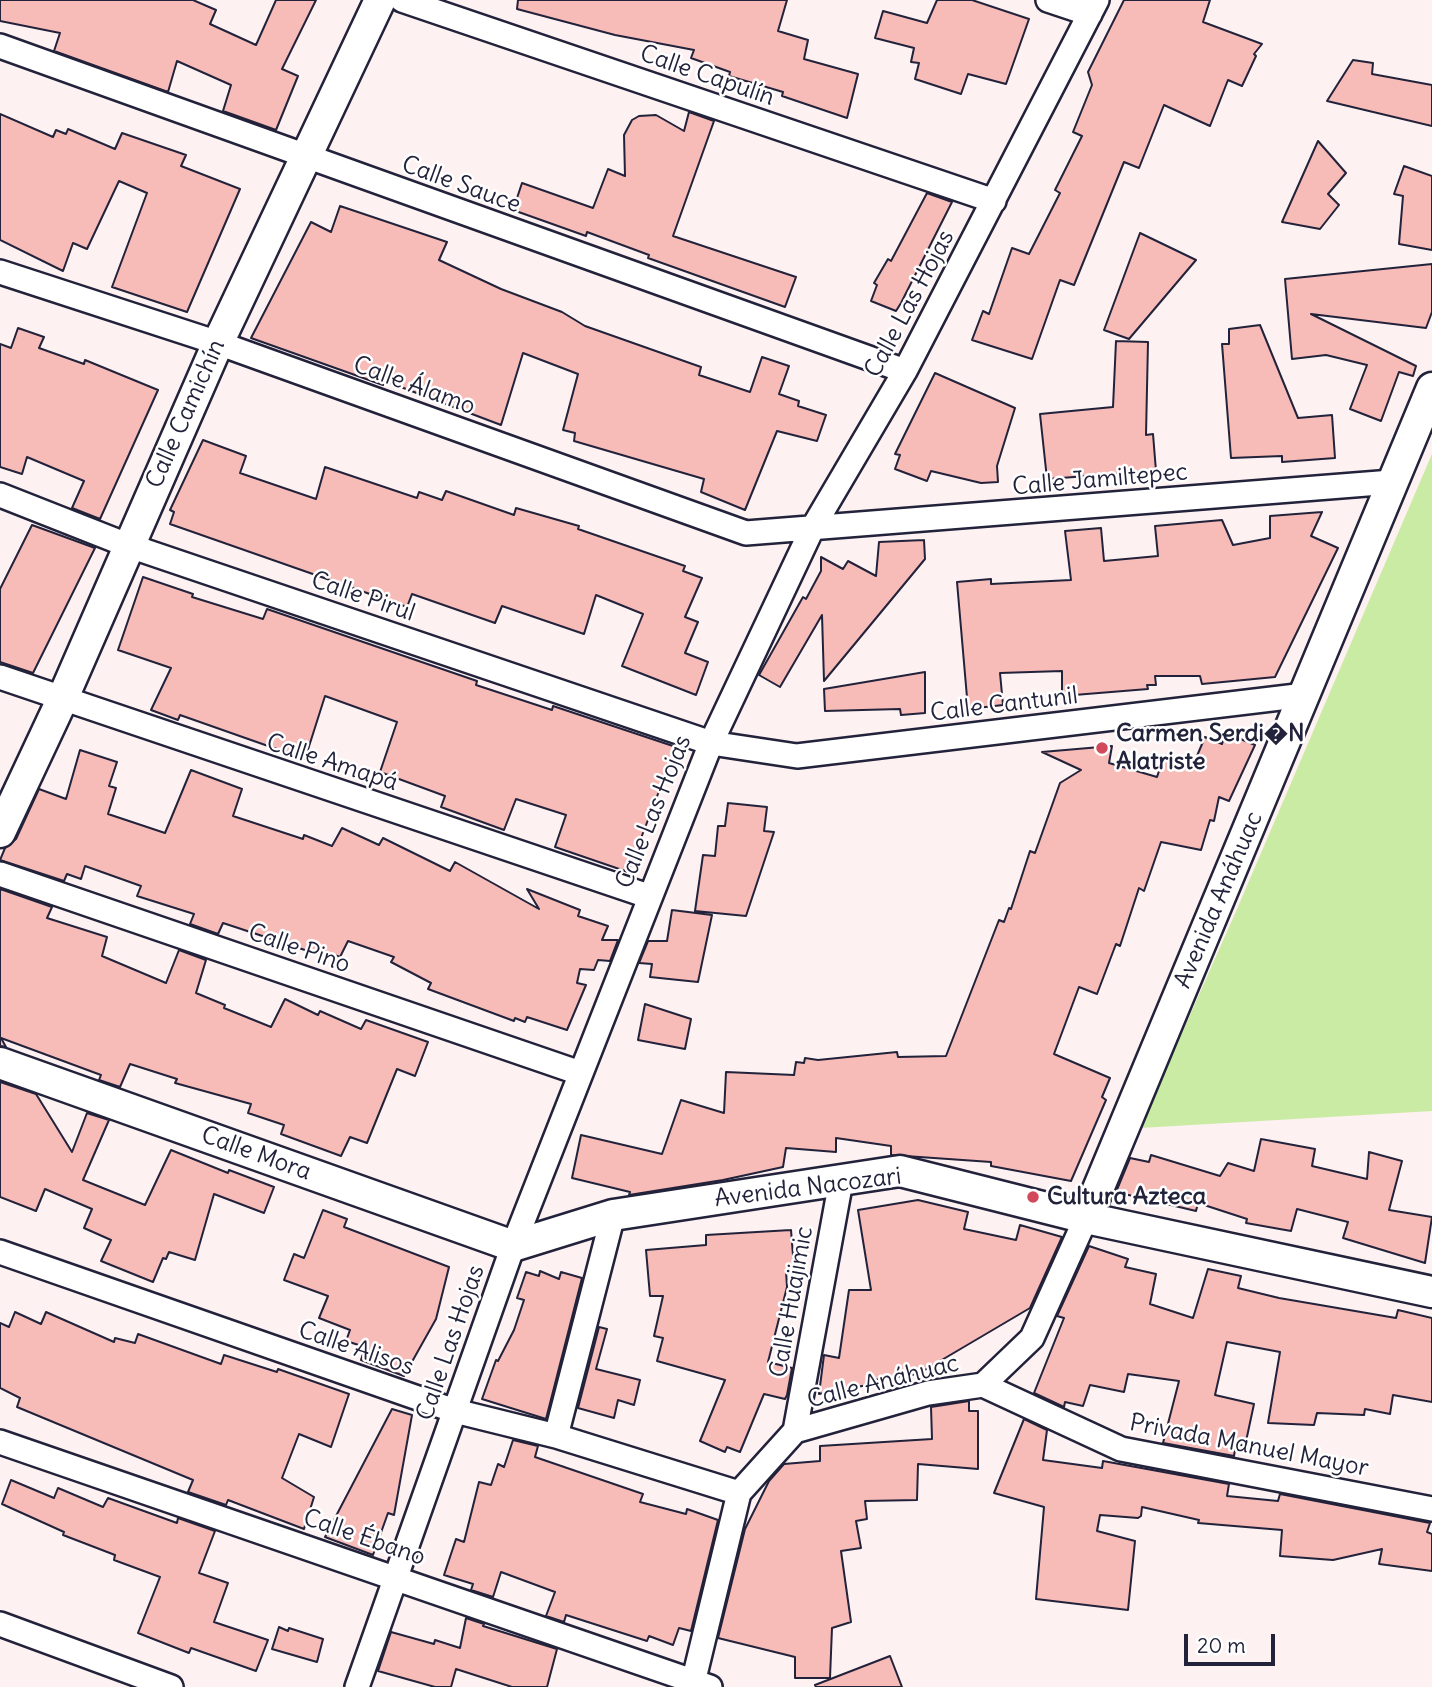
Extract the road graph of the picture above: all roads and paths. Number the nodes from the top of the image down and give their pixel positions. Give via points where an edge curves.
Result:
1 (380, 0) edge
2 (402, 0) edge
3 (1048, 0) edge
4 (1094, 7) edge
5 (0, 46) edge
6 (304, 157) junction
7 (994, 201) junction
8 (0, 272) edge
9 (218, 343) junction
10 (905, 371) junction
11 (1432, 388) edge
12 (1392, 482) junction
13 (0, 495) edge
14 (812, 529) junction
15 (127, 545) junction
16 (0, 677) edge
17 (1305, 695) junction
18 (62, 700) junction
19 (710, 743) junction
20 (0, 832) edge
21 (0, 874) edge
22 (648, 896) junction
23 (0, 1063) edge
24 (580, 1073) junction
25 (841, 1181) junction
26 (613, 1215) junction
27 (1086, 1217) junction
28 (513, 1246) junction
29 (0, 1252) edge
30 (1432, 1292) edge
31 (983, 1385) junction
32 (455, 1411) junction
33 (794, 1431) junction
34 (556, 1436) junction
35 (0, 1442) edge
36 (739, 1493) junction
37 (1432, 1509) edge
38 (394, 1576) junction
39 (0, 1624) edge
40 (698, 1686) edge
41 (171, 1687) edge
42 (356, 1687) edge

1 - 6 street, Calle Camichín
2 - 7 street, Calle Capulín
3 - 4 street
4 - 7 street, Calle Las Hojas
5 - 6 street, Calle Sauce
6 - 9 street, Calle Camichín
6 - 10 street, Calle Sauce
7 - 10 street, Calle Las Hojas
8 - 9 street, Calle Álamo
9 - 14 street, Calle Álamo via 746,533
9 - 15 street, Calle Camichín
10 - 14 street, Calle Las Hojas
11 - 12 street, Avenida Anáhuac
12 - 14 street, Calle Jamiltepec
12 - 17 street, Avenida Anáhuac
13 - 15 street, Calle Pirul
14 - 19 street, Calle Las Hojas
15 - 18 street, Calle Camichín
15 - 19 street, Calle Pirul
16 - 18 street, Calle Amapá
17 - 19 street, Calle Cantunil via 797,756
17 - 27 street, Avenida Anáhuac
18 - 20 street, Calle Camichín
18 - 22 street, Calle Amapá
19 - 22 street, Calle Las Hojas
21 - 24 street, Calle Pino
22 - 24 street, Calle Las Hojas
23 - 28 street, Calle Mora
24 - 28 street, Calle Las Hojas
25 - 26 street, Avenida Nacozari
25 - 27 street, Avenida Nacozari via 901,1171
25 - 33 street, Calle Huajimic
26 - 28 street, Avenida Nacozari
26 - 34 street
27 - 30 street, Avenida Nacozari
27 - 31 street, Calle Anáhuac via 1032,1338
28 - 32 street, Calle Las Hojas
29 - 32 street, Calle Alisos
31 - 33 street, Calle Anáhuac via 928,1393
31 - 37 street, Privada Manuel Mayor via 1121,1448
32 - 34 street, Calle Alisos
32 - 38 street, Calle Las Hojas
33 - 36 street, Calle Anáhuac
34 - 36 street, Calle Alisos
35 - 38 street, Calle Ébano
36 - 40 street, Calle Anáhuac
38 - 40 street, Calle Ébano
38 - 42 street, Calle Las Hojas
39 - 41 street

